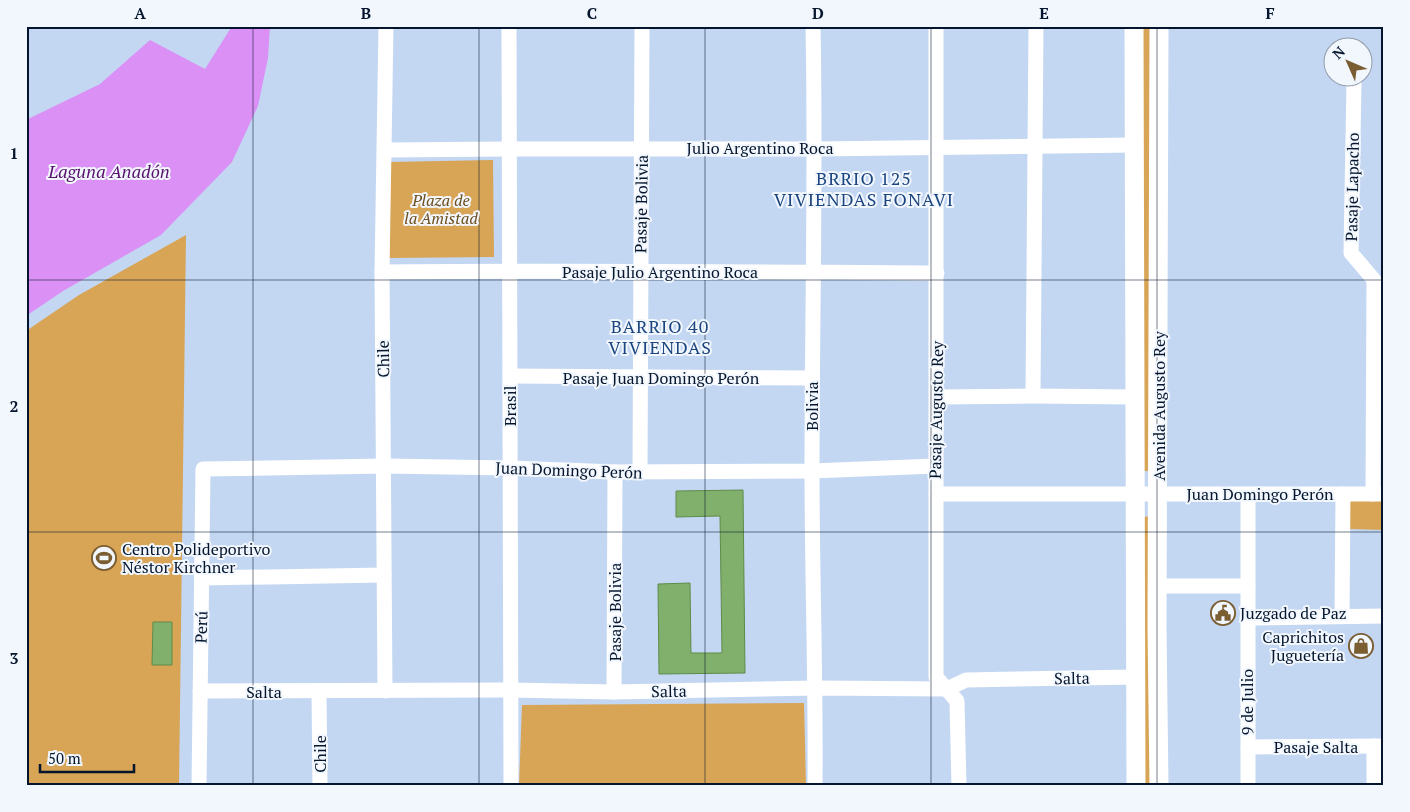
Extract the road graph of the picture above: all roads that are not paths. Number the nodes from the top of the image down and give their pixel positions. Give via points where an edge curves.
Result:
1 (386, 26) edge
2 (509, 26) edge
3 (642, 26) edge
4 (813, 26) edge
5 (936, 26) edge
6 (1036, 26) edge
7 (1134, 26) edge
8 (1159, 26) edge
9 (1354, 88) edge
10 (1134, 144) junction
11 (1034, 145) junction
12 (937, 147) junction
13 (509, 148) junction
14 (642, 148) junction
15 (815, 148) junction
16 (385, 150) junction
17 (510, 271) junction
18 (382, 272) junction
19 (813, 272) junction
20 (640, 273) junction
21 (937, 273) junction
22 (1379, 279) edge
23 (510, 376) junction
24 (640, 378) junction
25 (812, 378) junction
26 (1034, 396) junction
27 (937, 397) junction
28 (1135, 397) junction
29 (384, 466) junction
30 (936, 466) junction
31 (510, 468) junction
32 (203, 469) joint
33 (812, 471) junction
34 (615, 472) junction
35 (640, 472) junction
36 (936, 494) junction
37 (1248, 494) junction
38 (1343, 494) junction
39 (1378, 494) edge
40 (1135, 495) junction
41 (1158, 495) junction
42 (384, 575) junction
43 (202, 578) junction
44 (1158, 586) junction
45 (1248, 586) junction
46 (1342, 616) junction
47 (1384, 616) edge
48 (1247, 618) junction
49 (1136, 677) junction
50 (816, 688) junction
51 (948, 689) junction
52 (510, 690) junction
53 (200, 691) junction
54 (385, 691) junction
55 (320, 692) junction
56 (614, 692) junction
57 (1379, 746) edge
58 (1248, 747) junction
59 (199, 786) edge
60 (320, 786) edge
61 (511, 786) edge
62 (816, 786) edge
63 (959, 786) edge
64 (1136, 786) edge
65 (1159, 786) edge
66 (1248, 786) edge
67 (1374, 786) edge

1 - 16 street, Chile
2 - 13 street, Brasil
3 - 14 street, Pasaje Bolivia
4 - 15 street, Bolivia
5 - 12 street, Pasaje Augusto Rey
6 - 11 street
7 - 10 main road, Avenida Augusto Rey
8 - 41 main road, Avenida Augusto Rey
9 - 22 street, Pasaje Lapacho via 1351,253
10 - 11 street, Julio Argentino Roca
10 - 28 main road, Avenida Augusto Rey
11 - 12 street, Julio Argentino Roca
11 - 26 street
12 - 15 street, Julio Argentino Roca
12 - 21 street, Pasaje Augusto Rey
13 - 14 street, Julio Argentino Roca
13 - 16 street, Julio Argentino Roca
13 - 17 street, Brasil
14 - 15 street, Julio Argentino Roca
14 - 20 street, Pasaje Bolivia
15 - 19 street, Bolivia
16 - 18 street, Chile
17 - 18 street, Pasaje Julio Argentino Roca
17 - 20 street, Pasaje Julio Argentino Roca
17 - 23 street, Brasil
18 - 29 street, Chile
19 - 20 street, Pasaje Julio Argentino Roca
19 - 21 street, Pasaje Julio Argentino Roca
19 - 25 street, Bolivia
20 - 24 street, Pasaje Bolivia
21 - 27 street, Pasaje Augusto Rey
22 - 39 street, Pasaje Lapacho
23 - 24 street, Pasaje Juan Domingo Perón
23 - 31 street, Brasil
24 - 25 street, Pasaje Juan Domingo Perón
24 - 35 street, Pasaje Bolivia
25 - 33 street, Bolivia
26 - 27 street
26 - 28 street
27 - 30 street, Pasaje Augusto Rey
28 - 40 main road, Avenida Augusto Rey
29 - 31 street, Juan Domingo Perón
29 - 32 street, Juan Domingo Perón
29 - 42 street, Chile
30 - 33 street, Juan Domingo Perón
30 - 36 street, Pasaje Augusto Rey
31 - 34 street, Juan Domingo Perón
31 - 52 street, Brasil
32 - 43 street, Perú
33 - 35 street, Juan Domingo Perón
33 - 50 street, Bolivia
34 - 35 street, Juan Domingo Perón
34 - 56 street, Pasaje Bolivia
36 - 40 street, Juan Domingo Perón
36 - 51 street, Pasaje Augusto Rey via 936,677
37 - 38 street, Juan Domingo Perón
37 - 41 street, Juan Domingo Perón
37 - 45 street, 9 de Julio
38 - 39 street, Juan Domingo Perón
38 - 46 street
40 - 41 street, Juan Domingo Perón
40 - 49 main road, Avenida Augusto Rey
41 - 44 main road, Avenida Augusto Rey
42 - 43 street
42 - 54 street, Chile
43 - 53 street, Perú
44 - 45 street
44 - 65 main road, Avenida Augusto Rey
45 - 48 street, 9 de Julio
46 - 47 street
46 - 48 street
48 - 58 street, 9 de Julio
49 - 51 street, Salta via 966,680
49 - 64 main road, Avenida Augusto Rey
50 - 51 street, Salta
50 - 56 street, Salta
50 - 62 street, Bolivia
51 - 63 street, Pasaje Augusto Rey via 957,701
52 - 54 street, Salta
52 - 56 street, Salta
52 - 61 street, Brasil
53 - 55 street, Salta
53 - 59 street, Perú
54 - 55 street, Salta
55 - 60 street, Chile
57 - 58 street, Pasaje Salta
57 - 67 street
58 - 66 street, 9 de Julio

